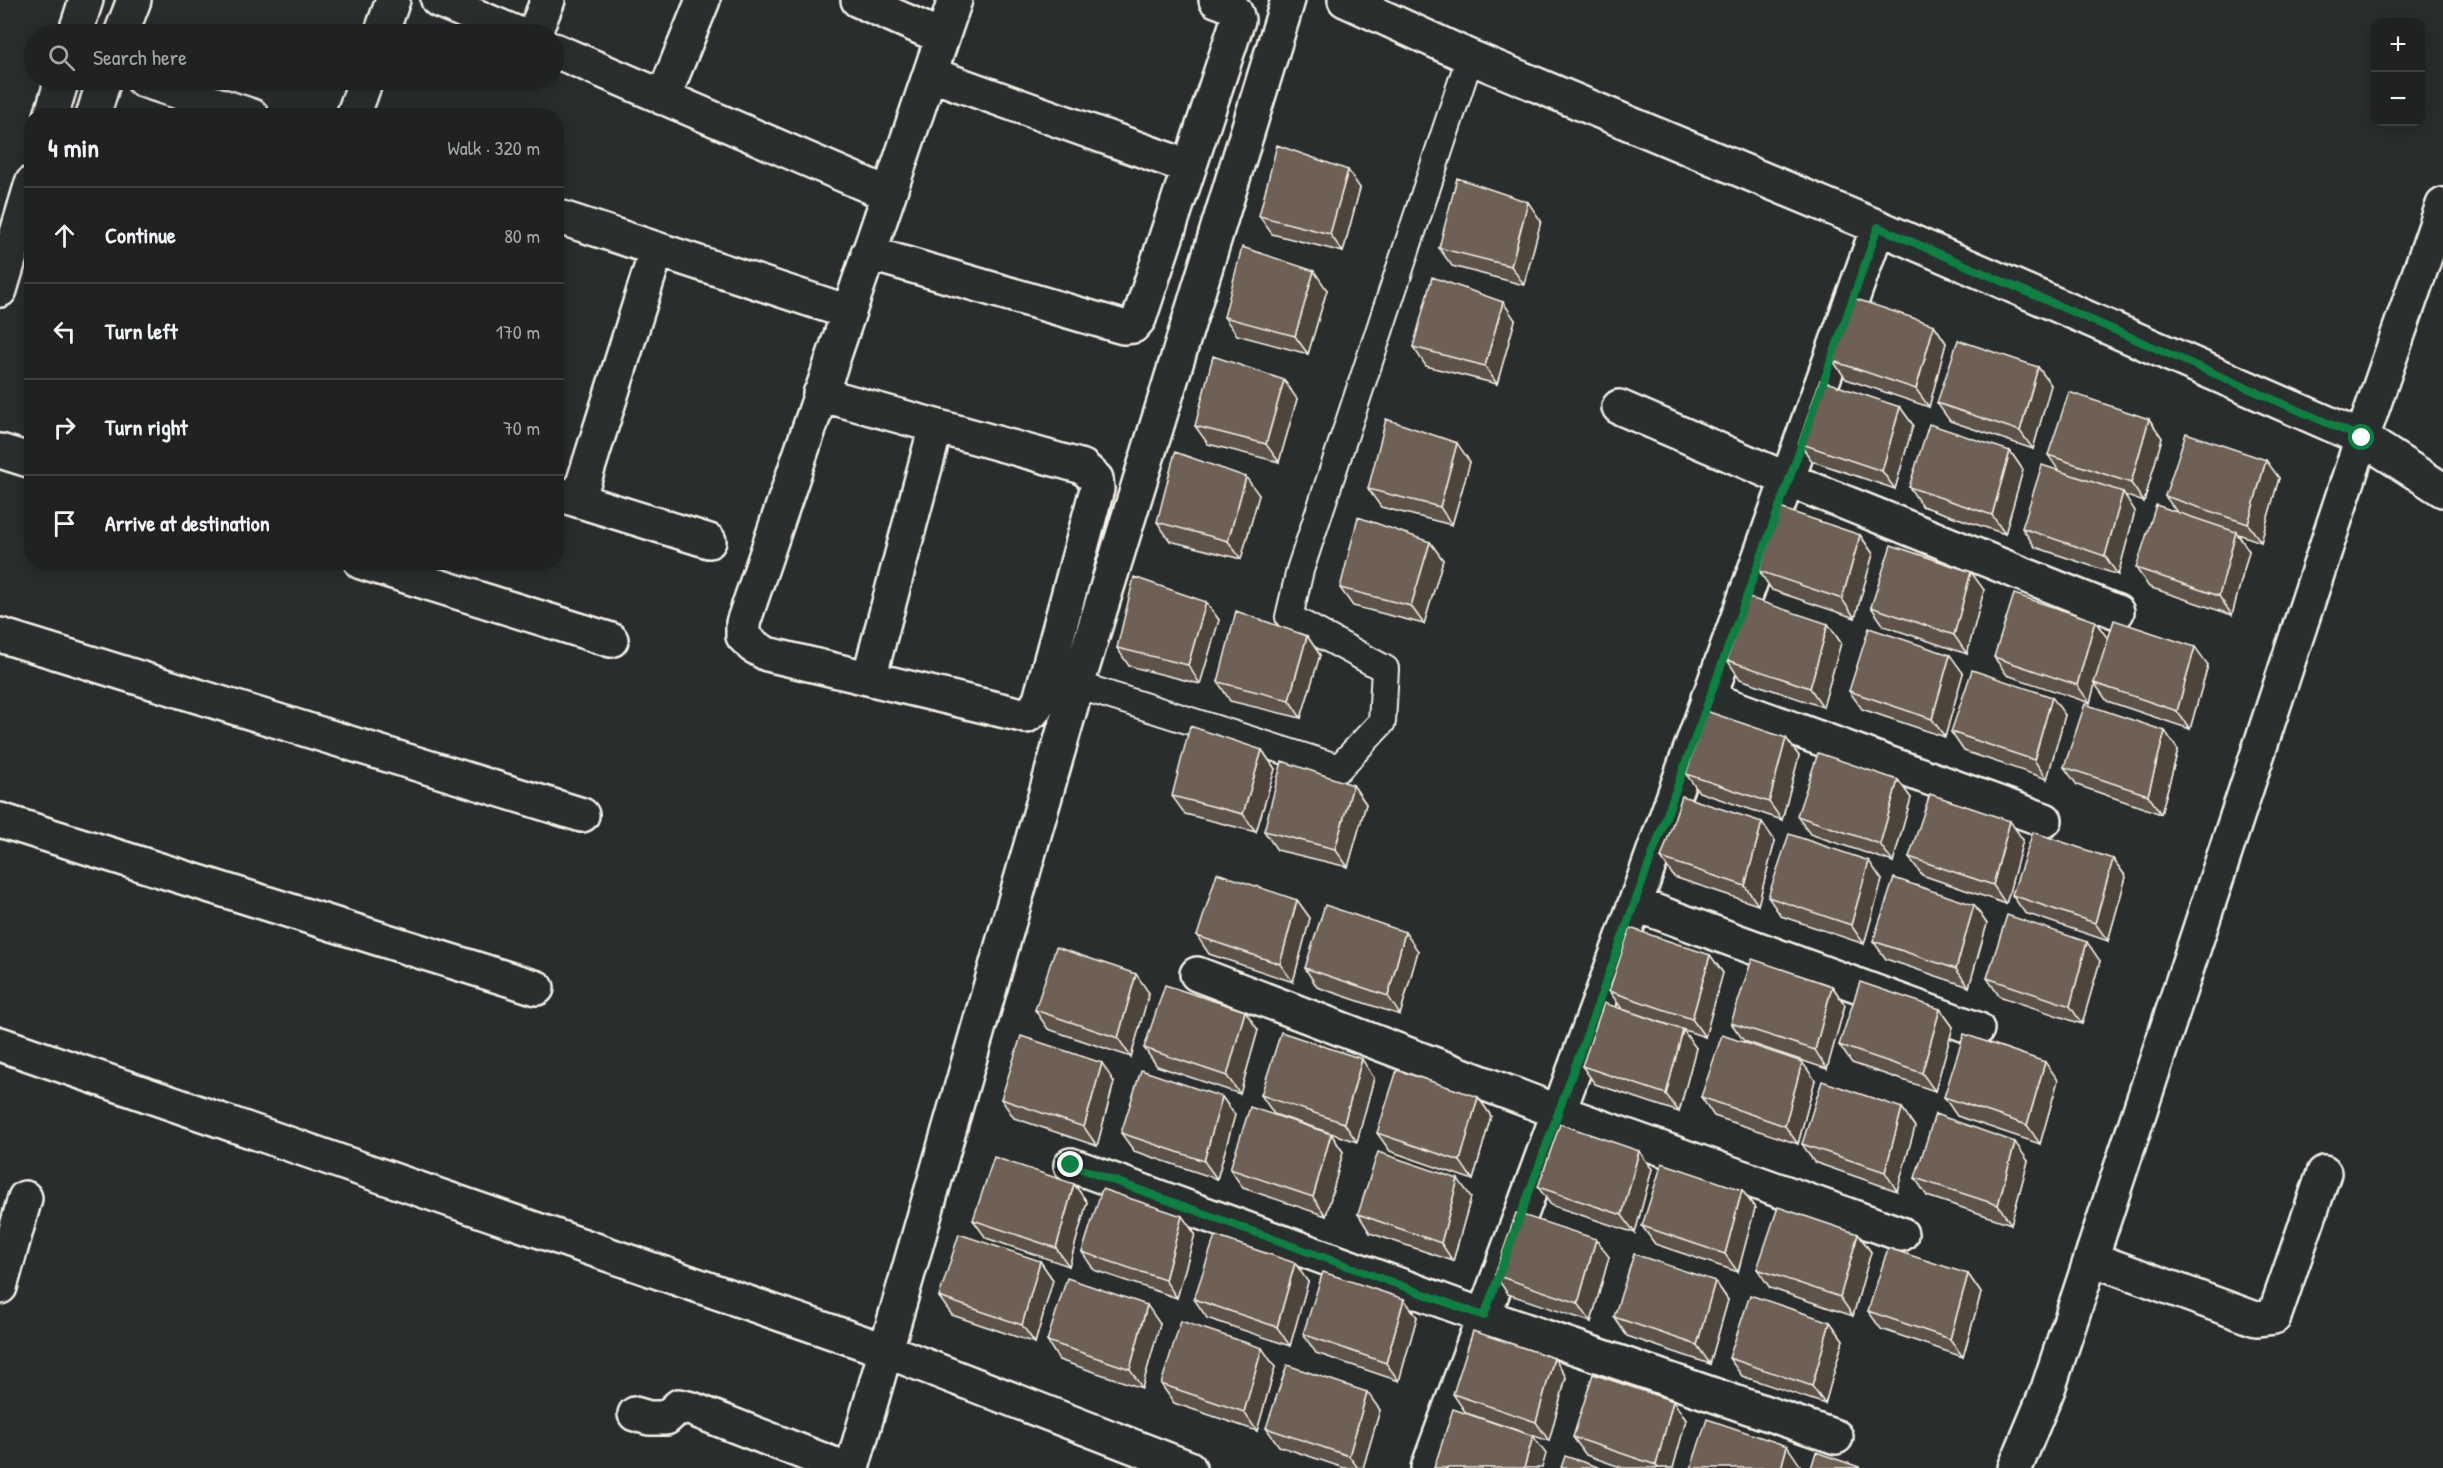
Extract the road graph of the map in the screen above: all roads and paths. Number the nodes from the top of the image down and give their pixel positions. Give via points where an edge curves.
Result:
1 (86, 0) edge
2 (134, 0) edge
3 (393, 0) edge
4 (438, 0) edge
5 (548, 0) edge
6 (703, 0) edge
7 (858, 0) edge
8 (955, 0) edge
9 (1216, 0) edge
10 (1288, 0) edge
11 (1345, 0) edge
12 (78, 24) edge
13 (125, 24) edge
14 (385, 24) edge
15 (494, 24) edge
16 (538, 24) edge
17 (942, 37) junction
18 (564, 54) edge
19 (1470, 57) junction
20 (930, 74) junction
21 (59, 90) edge
22 (101, 90) edge
23 (171, 90) edge
24 (362, 90) edge
25 (663, 98) junction
26 (53, 108) edge
27 (95, 108) edge
28 (223, 108) edge
29 (356, 108) edge
30 (1190, 167) junction
31 (888, 194) junction
32 (2443, 205) edge
33 (24, 210) edge
34 (564, 219) edge
35 (1878, 227) junction
36 (657, 249) junction
37 (868, 253) junction
38 (0, 290) edge
39 (848, 312) junction
40 (820, 394) junction
41 (1619, 407) dead end
42 (936, 426) junction
43 (2362, 438) junction
44 (0, 451) edge
45 (24, 458) edge
46 (1789, 480) junction
47 (2443, 490) edge
48 (567, 497) edge
49 (709, 541) dead end
50 (387, 570) edge
51 (2117, 612) dead end
52 (0, 635) edge
53 (611, 640) dead end
54 (869, 678) junction
55 (1077, 685) junction
56 (1708, 698) junction
57 (582, 816) dead end
58 (0, 820) edge
59 (2046, 820) dead end
60 (1635, 904) junction
61 (1197, 974) dead end
62 (537, 988) dead end
63 (1977, 1029) dead end
64 (0, 1044) edge
65 (1559, 1112) junction
66 (1071, 1165) dead end
67 (2324, 1173) dead end
68 (26, 1198) dead end
69 (1900, 1234) dead end
70 (2092, 1259) junction
71 (0, 1287) edge
72 (1484, 1316) junction
73 (887, 1351) junction
74 (635, 1414) dead end
75 (1836, 1437) dead end
76 (843, 1468) edge
77 (852, 1468) edge
78 (1189, 1468) edge
79 (1428, 1468) edge
80 (2015, 1468) edge

1 - 12 street
2 - 13 street
3 - 14 street
4 - 15 street
5 - 16 street
6 - 25 street
7 - 17 street
8 - 17 street
9 - 30 street via 1232,6 1238,20
10 - 55 street
11 - 19 street
17 - 20 street
18 - 25 street
19 - 35 street
19 - 55 lane via 1300,570 1289,617 1385,669 1382,722 1339,768
20 - 30 street
20 - 31 street
21 - 26 street
22 - 27 street
23 - 28 street
24 - 29 street
25 - 31 street
30 - 37 street via 1139,319 1133,326 1123,327
31 - 37 street
32 - 43 street
33 - 38 street
34 - 36 street
35 - 43 street
35 - 46 street
36 - 39 street
36 - 48 street
37 - 39 street
39 - 40 street
40 - 42 street
40 - 54 street via 743,623 743,636 767,654
41 - 46 street
42 - 54 street
42 - 54 street via 1083,467 1096,479 1091,512 1040,700 1033,711 1026,716
43 - 47 street
43 - 70 street
44 - 45 street
46 - 51 street
46 - 56 street
48 - 49 street
50 - 53 street
52 - 57 street
55 - 73 street
56 - 59 street
56 - 60 street
58 - 62 street
60 - 63 street
60 - 65 street
61 - 65 street
64 - 73 street
65 - 69 street
65 - 72 street
66 - 72 street
67 - 70 street via 2274,1317 2256,1319
68 - 71 street
70 - 80 street via 2048,1389
72 - 75 street
72 - 79 street
73 - 77 street
73 - 78 street
74 - 76 street via 650,1419 666,1418 679,1406 692,1409

